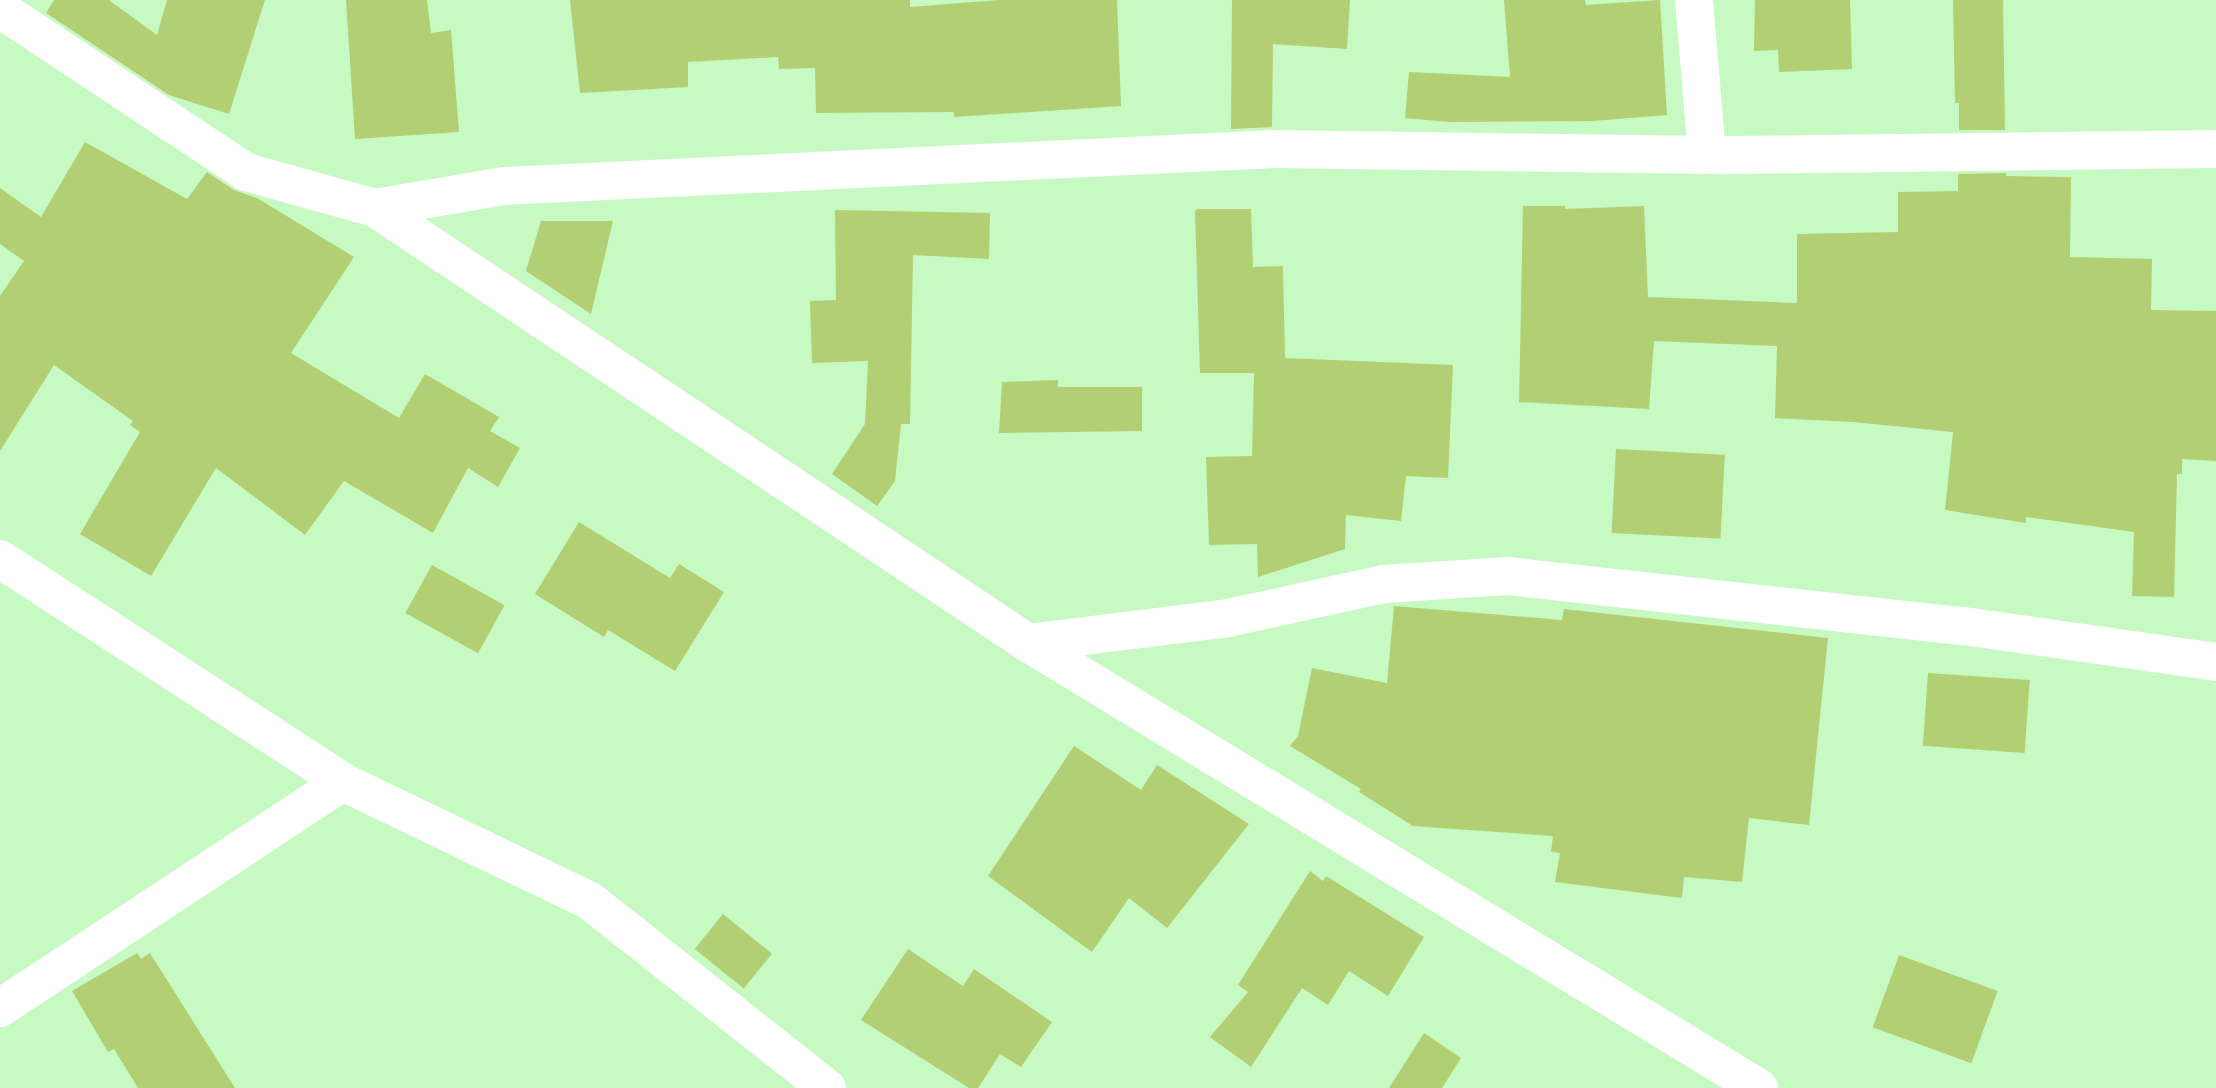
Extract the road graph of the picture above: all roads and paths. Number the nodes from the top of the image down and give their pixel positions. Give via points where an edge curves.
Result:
1 (1694, 0) edge
2 (0, 9) edge
3 (2216, 149) edge
4 (1707, 154) junction
5 (375, 208) junction
6 (0, 559) edge
7 (1028, 643) junction
8 (2216, 662) edge
9 (343, 782) junction
10 (0, 1008) edge
11 (827, 1088) edge
12 (1759, 1088) edge

1 - 4 street
2 - 5 street via 246,172
3 - 4 street
4 - 5 street via 1274,149 504,186
5 - 7 street
6 - 9 street
7 - 8 street via 1228,618 1384,584 1508,576 1964,626
7 - 12 street
9 - 10 street
9 - 11 street via 590,901

